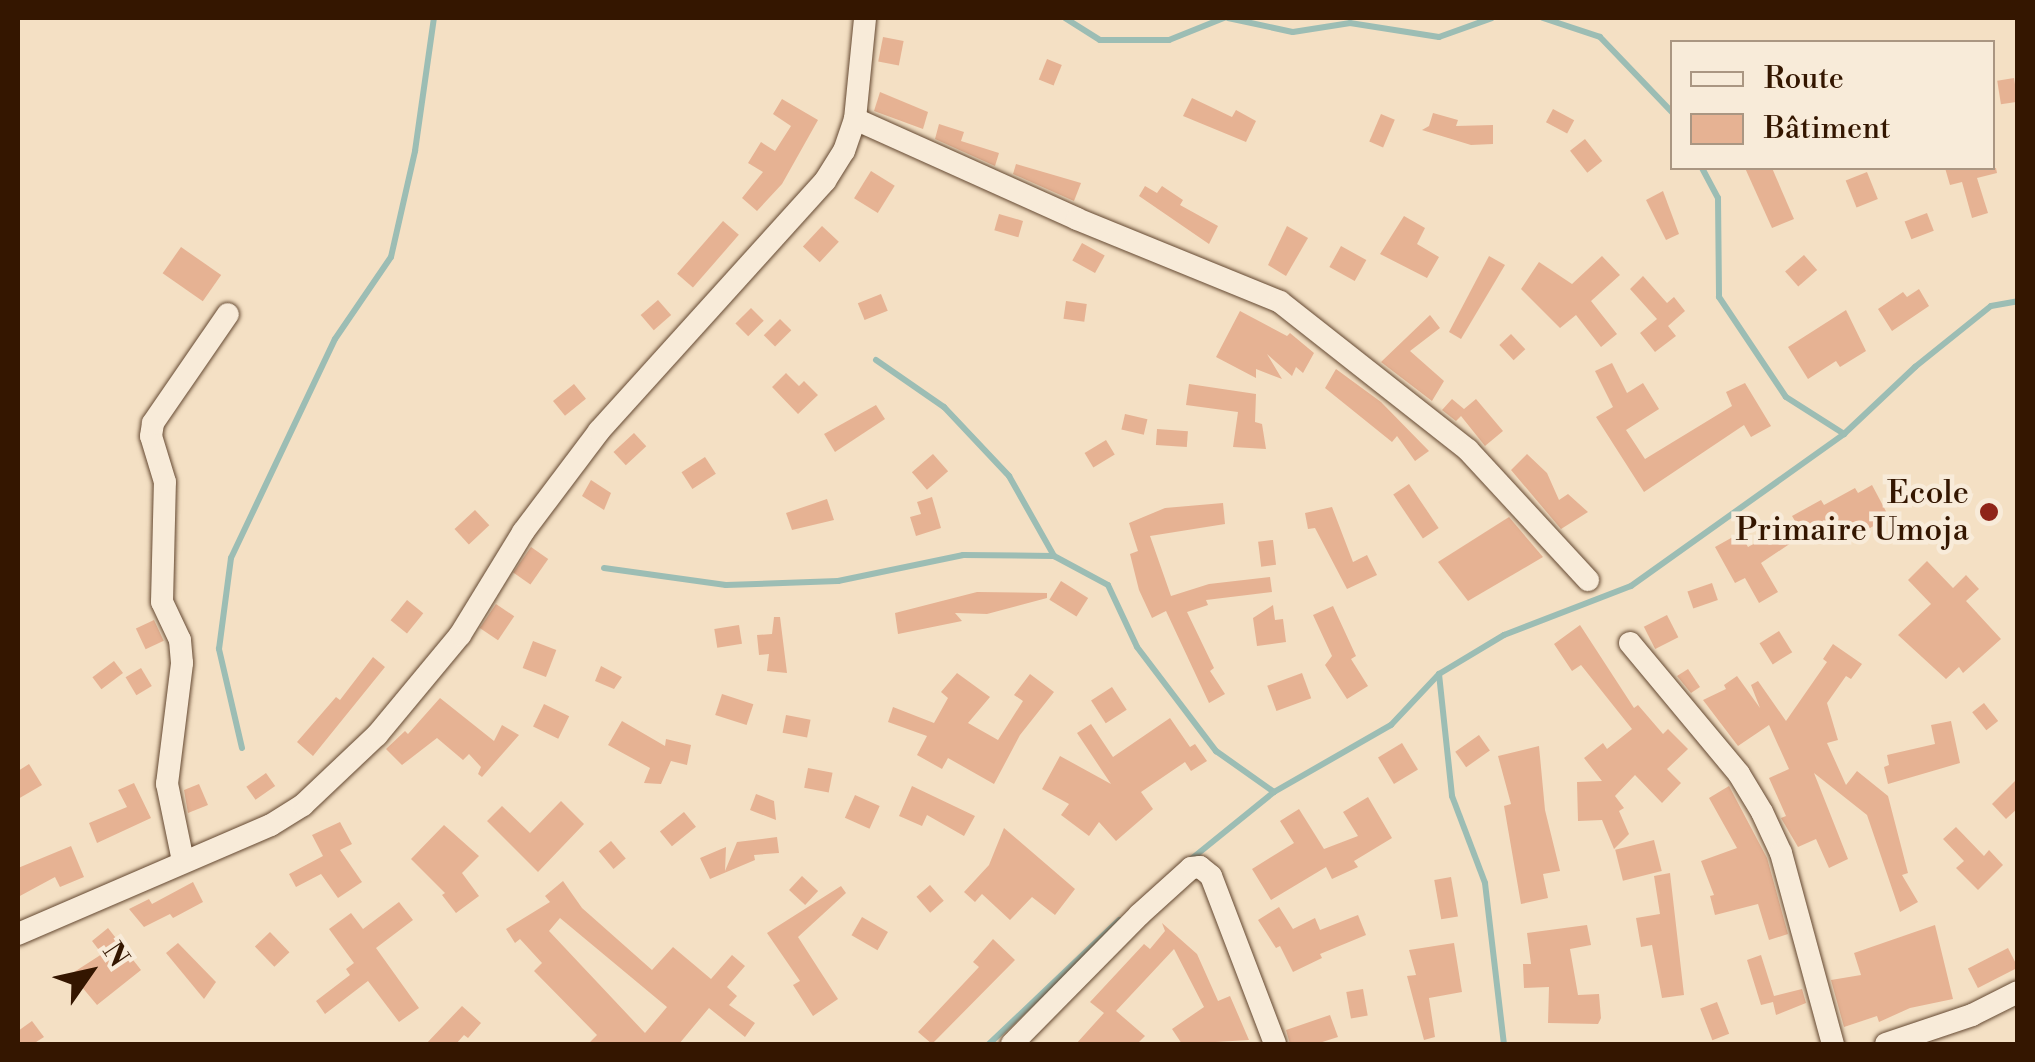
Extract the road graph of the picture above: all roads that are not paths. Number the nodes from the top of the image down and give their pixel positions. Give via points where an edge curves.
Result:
1 (865, 18) edge
2 (855, 120) junction
3 (228, 314) dead end
4 (1588, 580) dead end
5 (1630, 643) dead end
6 (182, 861) junction
7 (18, 934) edge
8 (2018, 992) edge
9 (1012, 1044) edge
10 (1275, 1044) edge
11 (1833, 1044) edge
12 (1886, 1044) edge

1 - 2 street
2 - 4 street via 1280,302 1468,450
2 - 6 street via 844,151 804,208 599,431 523,532 460,635 377,735 303,805
3 - 6 street via 153,423 151,436 164,482 162,602 180,640 182,663 166,784
5 - 11 street via 1739,774 1762,812 1780,853
6 - 7 street
8 - 12 street
9 - 10 street via 1139,915 1190,868 1200,867 1211,876

